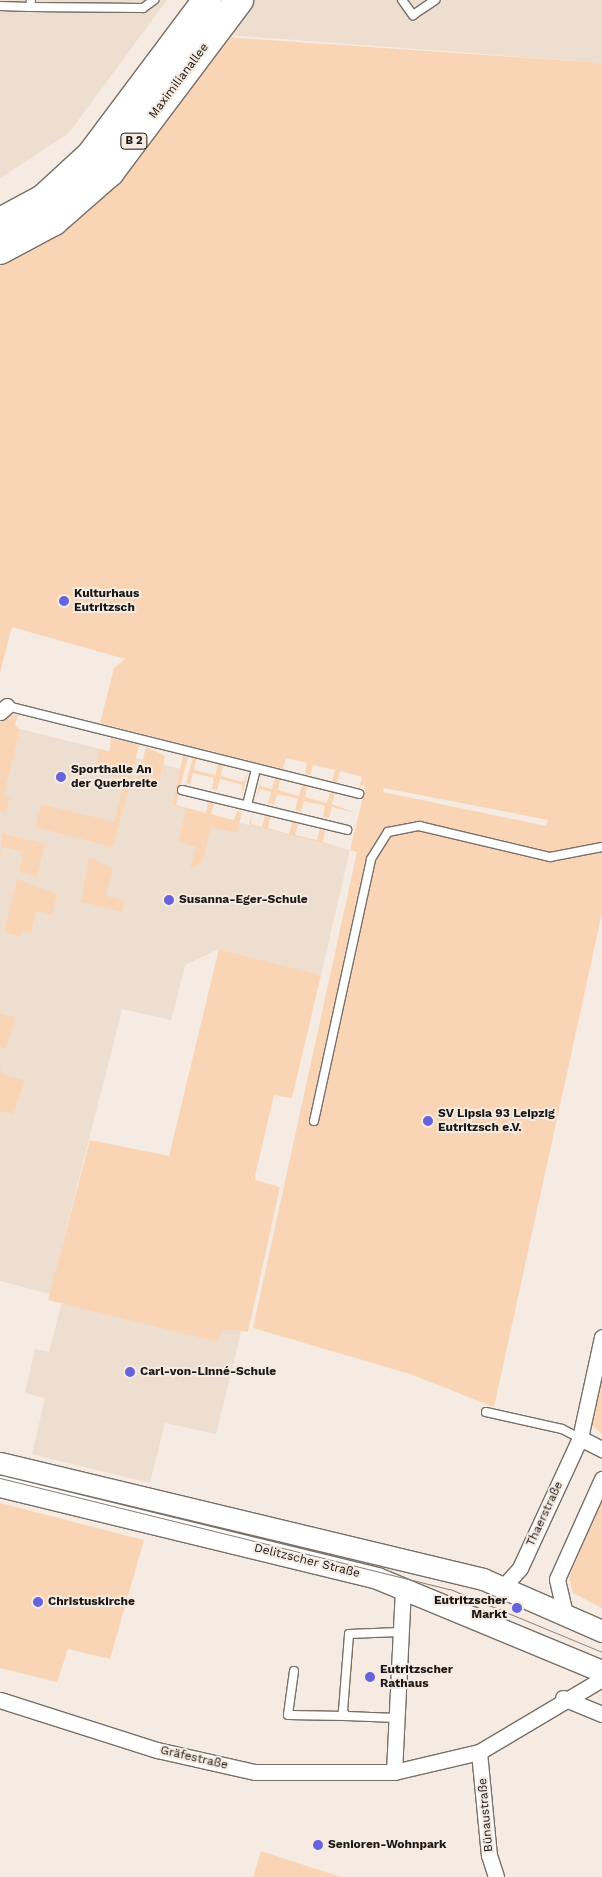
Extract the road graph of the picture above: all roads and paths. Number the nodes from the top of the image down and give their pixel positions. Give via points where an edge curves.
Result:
1 (154, 0) edge
2 (207, 0) edge
3 (239, 0) edge
4 (402, 0) edge
5 (435, 0) edge
6 (31, 4) edge
7 (0, 6) edge
8 (0, 222) edge
9 (0, 250) edge
10 (4, 709) edge
11 (256, 768) junction
12 (182, 790) dead end
13 (359, 794) dead end
14 (247, 806) junction
15 (347, 830) dead end
16 (602, 848) edge
17 (314, 1122) dead end
18 (602, 1337) edge
19 (486, 1412) dead end
20 (580, 1438) junction
21 (602, 1449) edge
22 (0, 1462) edge
23 (602, 1479) edge
24 (0, 1486) edge
25 (504, 1586) junction
26 (403, 1588) junction
27 (565, 1614) junction
28 (602, 1631) edge
29 (399, 1632) junction
30 (602, 1671) edge
31 (294, 1672) dead end
32 (602, 1679) edge
33 (563, 1698) junction
34 (0, 1700) edge
35 (602, 1714) edge
36 (346, 1716) junction
37 (396, 1718) junction
38 (479, 1752) junction
39 (394, 1772) junction
40 (496, 1877) edge

1 - 6 lane via 143,8
2 - 8 highway, Maximilianallee / B 2 via 90,155 43,199
3 - 9 highway, Maximilianallee / B 2 via 110,172 54,221
4 - 5 lane via 413,15
6 - 7 lane
10 - 11 lane
11 - 13 lane
11 - 14 lane
12 - 14 lane
14 - 15 lane
16 - 17 lane via 550,857 419,826 388,832 371,859
18 - 20 street, Thaerstraße
19 - 20 lane via 562,1429
20 - 21 street
20 - 25 street, Thaerstraße via 520,1568
22 - 25 main road, Delitzscher Straße
23 - 27 street via 557,1580
24 - 26 main road, Delitzscher Straße
25 - 27 main road, Delitzscher Straße
26 - 29 street
26 - 30 main road, Delitzscher Straße
27 - 28 main road, Delitzscher Straße
29 - 36 lane via 348,1634
29 - 37 street via 401,1671
31 - 36 lane via 288,1715
32 - 33 street
33 - 35 street
33 - 38 street
34 - 39 street, Gräfestraße via 157,1750 254,1772
36 - 37 lane
37 - 39 street
38 - 39 street via 446,1754
38 - 40 street, Bünaustraße via 489,1855

